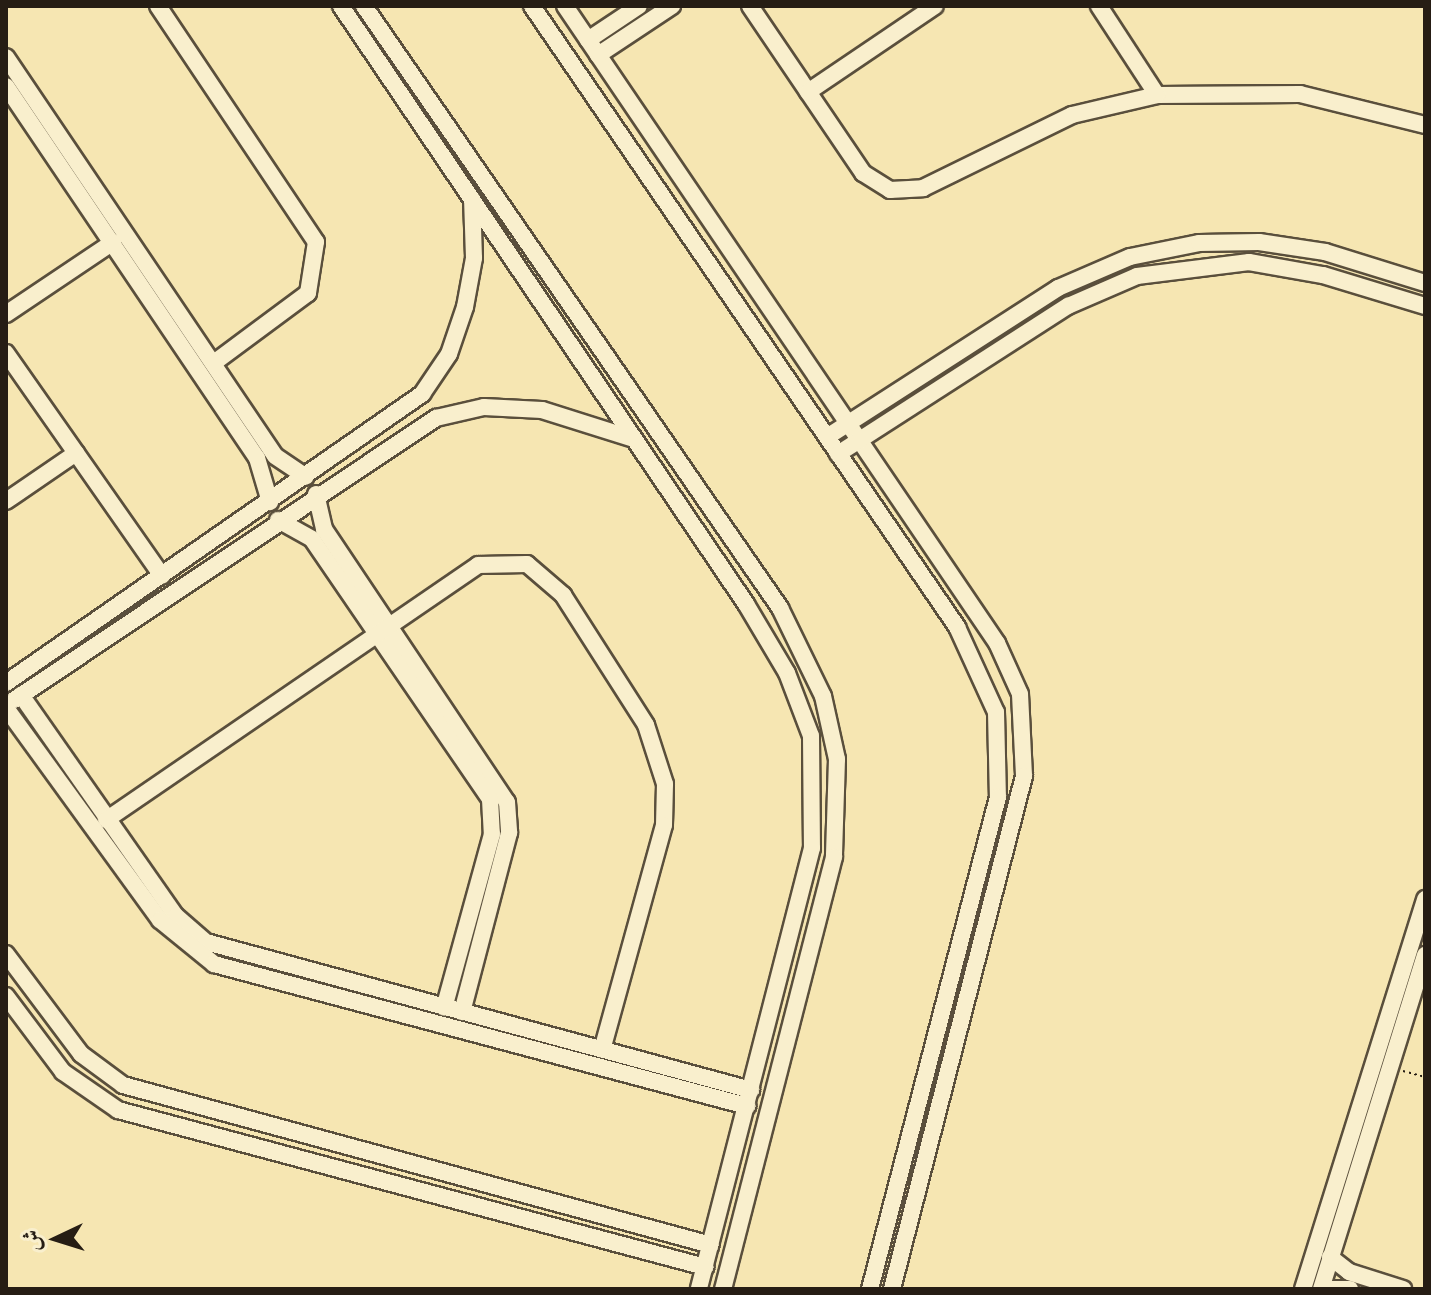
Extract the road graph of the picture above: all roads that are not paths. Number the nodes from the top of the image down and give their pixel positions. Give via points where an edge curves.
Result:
1 (158, 6) edge
2 (341, 6) edge
3 (364, 6) edge
4 (532, 6) edge
5 (565, 6) edge
6 (639, 6) edge
7 (672, 6) edge
8 (750, 6) edge
9 (935, 6) edge
10 (1099, 6) edge
11 (588, 40) junction
12 (598, 55) junction
13 (6, 57) edge
14 (6, 86) edge
15 (808, 92) junction
16 (1157, 95) junction
17 (1425, 125) edge
18 (472, 197) junction
19 (113, 242) junction
20 (1425, 283) edge
21 (1425, 306) edge
22 (6, 314) edge
23 (6, 353) edge
24 (215, 362) junction
25 (848, 423) junction
26 (827, 437) junction
27 (636, 440) junction
28 (860, 440) junction
29 (76, 453) junction
30 (838, 454) junction
31 (306, 477) junction
32 (316, 494) junction
33 (6, 501) edge
34 (270, 502) junction
35 (278, 520) junction
36 (162, 576) junction
37 (384, 629) junction
38 (6, 683) edge
39 (21, 695) junction
40 (6, 707) edge
41 (106, 820) junction
42 (1425, 899) edge
43 (6, 954) edge
44 (1425, 955) edge
45 (6, 996) edge
46 (444, 1008) junction
47 (462, 1012) junction
48 (602, 1050) junction
49 (749, 1098) junction
50 (711, 1245) junction
51 (1330, 1257) junction
52 (705, 1267) junction
53 (699, 1289) edge
54 (723, 1289) edge
55 (870, 1289) edge
56 (892, 1289) edge
57 (1303, 1289) edge
58 (1322, 1289) edge
59 (1350, 1289) edge
60 (1403, 1289) edge

1 - 24 street via 316,242 308,293
2 - 18 street
3 - 54 street via 780,608 823,696 837,759 834,857
4 - 26 street
5 - 11 street
6 - 11 street
7 - 12 street
8 - 15 street
9 - 15 street
10 - 16 street
11 - 12 street
12 - 25 street
13 - 24 street
14 - 19 street
15 - 16 street via 863,173 907,191 1072,115
16 - 17 street via 1300,94
18 - 27 street
18 - 31 street via 471,283 437,375 404,410
19 - 22 street
19 - 34 street via 257,458
20 - 25 street via 1292,245 1169,247 1058,288
21 - 28 street via 1286,266 1173,267 1068,306
23 - 29 street
24 - 31 street via 275,456
25 - 26 street
25 - 28 street
26 - 30 street
27 - 32 street via 542,410 459,410 413,428
27 - 49 street via 771,643 811,736 812,848
28 - 30 street
28 - 56 street via 997,643 1020,694 1027,749
29 - 33 street
29 - 36 street
30 - 55 street via 976,658 1001,740 998,797
31 - 34 street
32 - 35 street
32 - 37 street via 324,529
34 - 36 street
35 - 37 street via 307,532
35 - 39 street
36 - 38 street
37 - 41 street
37 - 46 street via 493,809
37 - 47 street via 507,802 509,833
37 - 48 street via 478,565 527,564 563,595 655,744 665,784 664,825
39 - 40 street
39 - 41 street
40 - 49 street via 160,920 214,964
41 - 46 street via 176,916 206,942
42 - 57 street
43 - 50 street via 81,1054 135,1090
44 - 51 street
45 - 52 street via 63,1072 98,1100 139,1119
46 - 47 street
47 - 48 street
48 - 49 street
49 - 50 street
50 - 52 street
51 - 58 street
51 - 60 street via 1349,1272
52 - 53 street
58 - 59 street

